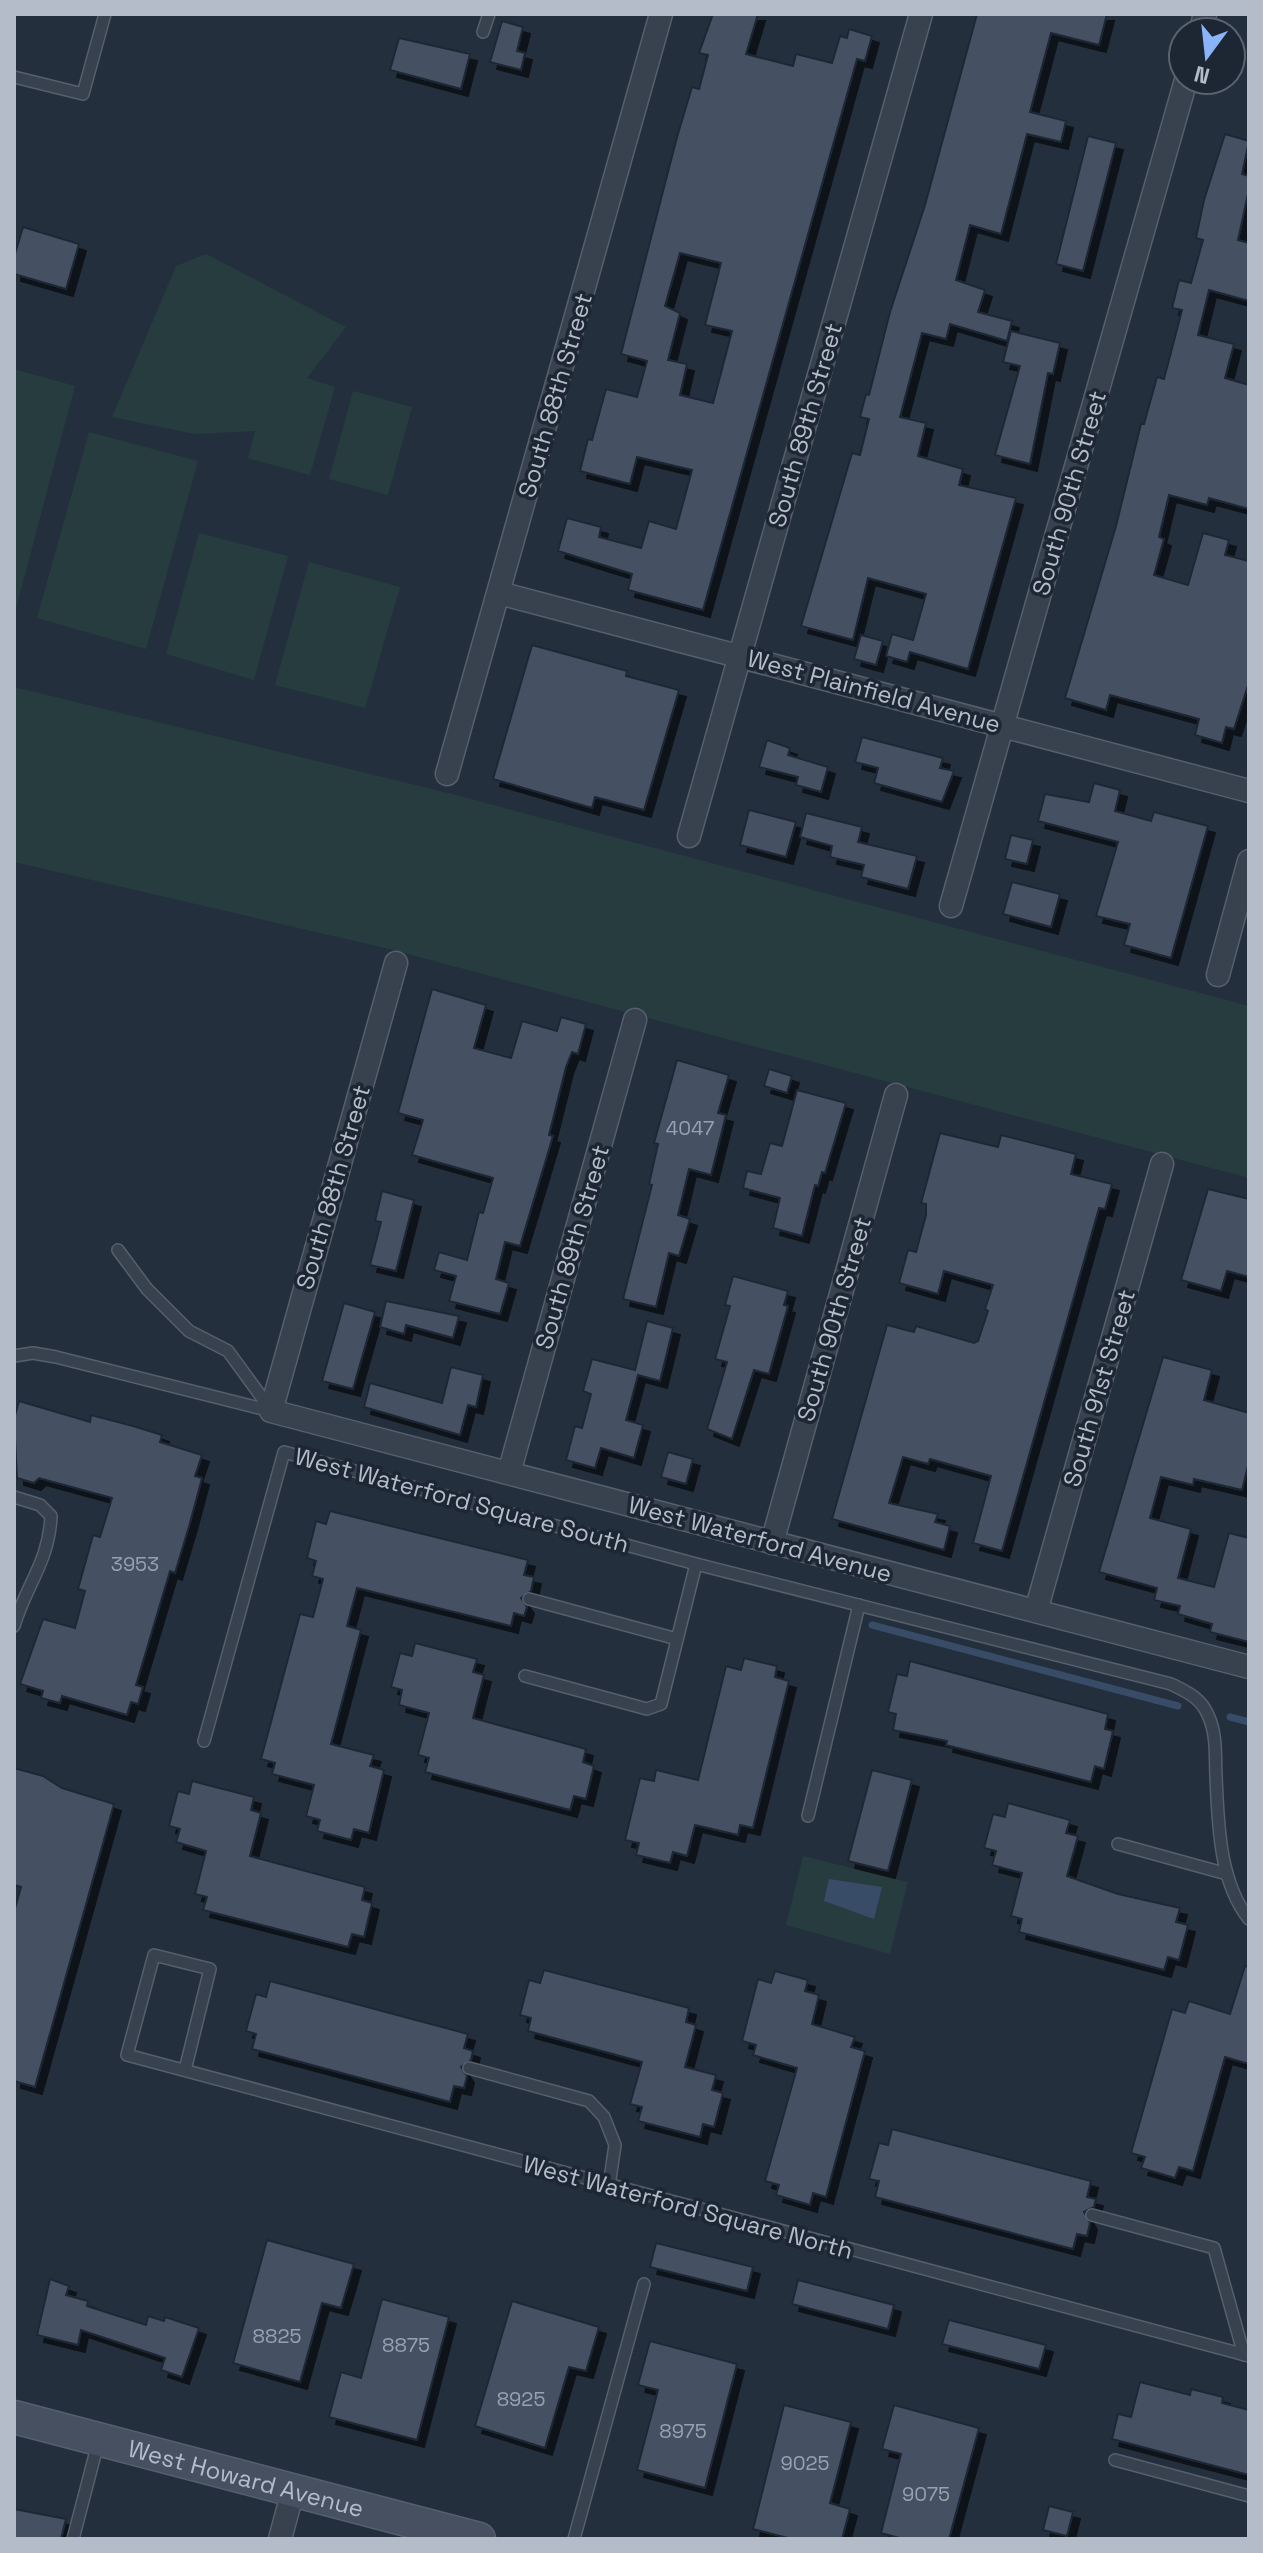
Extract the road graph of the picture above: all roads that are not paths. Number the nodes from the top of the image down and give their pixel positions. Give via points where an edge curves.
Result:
1 (105, 14) edge
2 (489, 14) edge
3 (661, 14) edge
4 (921, 14) edge
5 (483, 32) dead end
6 (14, 77) edge
7 (1181, 96) edge
8 (499, 593) junction
9 (740, 656) junction
10 (1003, 725) junction
11 (447, 774) dead end
12 (1249, 791) edge
13 (689, 836) dead end
14 (1249, 861) edge
15 (951, 906) dead end
16 (396, 963) dead end
17 (1218, 975) dead end
18 (635, 1020) dead end
19 (896, 1095) dead end
20 (1162, 1164) dead end
21 (118, 1250) dead end
22 (14, 1356) edge
23 (271, 1411) junction
24 (509, 1473) junction
25 (14, 1497) edge
26 (772, 1543) junction
27 (696, 1564) junction
28 (529, 1599) dead end
29 (859, 1605) junction
30 (1036, 1611) junction
31 (14, 1626) edge
32 (677, 1639) junction
33 (1249, 1667) edge
34 (525, 1676) dead end
35 (204, 1741) dead end
36 (808, 1816) dead end
37 (1118, 1844) dead end
38 (1227, 1874) junction
39 (1249, 1919) edge
40 (469, 2068) dead end
41 (185, 2070) junction
42 (609, 2186) junction
43 (1092, 2215) dead end
44 (644, 2284) dead end
45 (1246, 2356) edge
46 (14, 2417) edge
47 (99, 2440) junction
48 (1115, 2460) dead end
49 (293, 2491) junction
50 (1249, 2496) edge
51 (73, 2539) edge
52 (280, 2539) edge
53 (479, 2539) edge
54 (574, 2539) edge

1 - 6 lane via 83,94
2 - 5 lane
3 - 8 street, South 88th Street
4 - 9 street, South 89th Street
7 - 10 street, South 90th Street
8 - 9 street, West Plainfield Avenue
8 - 11 street, South 88th Street
9 - 10 street, West Plainfield Avenue
9 - 13 street, South 89th Street
10 - 12 street, West Plainfield Avenue
10 - 15 street, South 90th Street
14 - 17 street
16 - 23 street, South 88th Street
18 - 24 street, South 89th Street
19 - 26 street, South 90th Street
20 - 30 street, South 91st Street
21 - 23 lane via 189,1331 228,1351
22 - 23 lane via 56,1357
23 - 24 street, West Waterford Avenue
24 - 26 street, West Waterford Avenue
25 - 31 lane via 40,1505 51,1516 39,1574 20,1604
26 - 30 street, West Waterford Avenue
27 - 29 lane, West Waterford Square South
27 - 32 lane
27 - 35 lane, West Waterford Square South via 284,1452
28 - 32 lane
29 - 36 lane
29 - 38 lane, West Waterford Square South via 1171,1684 1195,1696 1208,1713 1214,1735
30 - 33 street, West Waterford Avenue
32 - 34 lane via 661,1704 647,1709
37 - 38 lane
38 - 39 lane, West Waterford Square South
40 - 42 lane via 589,2101 604,2117 615,2145
41 - 41 lane, West Waterford Square North via 127,2055 154,1955 210,1969
41 - 42 lane, West Waterford Square North
42 - 45 lane, West Waterford Square North
43 - 45 lane via 1214,2248
44 - 54 lane
46 - 47 street, West Howard Avenue
47 - 49 street, West Howard Avenue
47 - 51 lane
48 - 50 lane
49 - 52 street
49 - 53 street, West Howard Avenue

